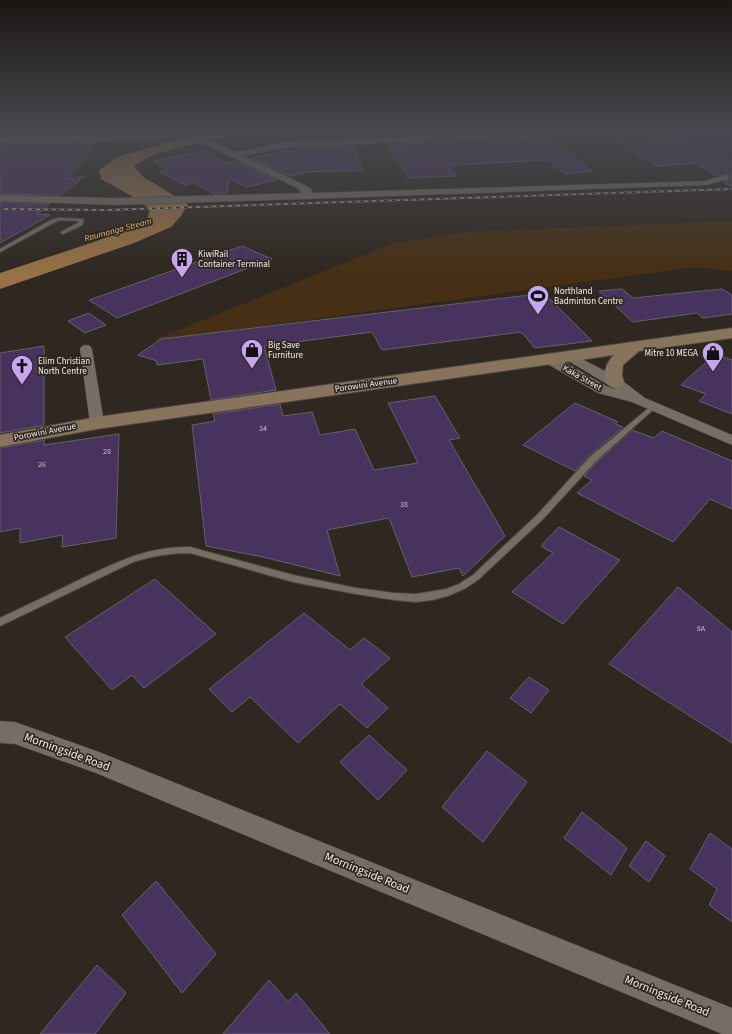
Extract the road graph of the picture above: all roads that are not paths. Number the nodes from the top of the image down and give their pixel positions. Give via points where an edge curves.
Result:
1 (285, 178) edge
2 (724, 178) edge
3 (308, 196) junction
4 (0, 198) edge
5 (63, 234) dead end
6 (0, 251) edge
7 (732, 333) edge
8 (634, 347) junction
9 (86, 349) dead end
10 (569, 356) junction
11 (549, 359) junction
12 (615, 382) junction
13 (640, 401) junction
14 (653, 407) junction
15 (97, 423) junction
16 (732, 440) edge
17 (0, 441) edge
18 (0, 622) edge
19 (0, 732) edge
20 (732, 1023) edge

1 - 3 street via 303,187 308,191
2 - 3 street via 706,183
3 - 4 street via 134,201
5 - 6 lane via 80,224 82,220 53,221
7 - 8 main road, Porowini Avenue
8 - 10 main road, Porowini Avenue
8 - 12 main road via 616,361 613,373
9 - 15 street
10 - 11 main road, Porowini Avenue
10 - 12 street, Kaka Street
11 - 13 street, Kaka Street via 603,390
11 - 15 main road, Porowini Avenue
12 - 13 street, Kaka Street
13 - 14 street, Kaka Street
14 - 16 street, Kaka Street
14 - 18 lane via 593,459 540,518 476,577 468,584 447,593 417,598 374,594 322,585 190,550 174,549 130,560
15 - 17 main road, Porowini Avenue
19 - 20 street, Morningside Road via 16,733 99,763

